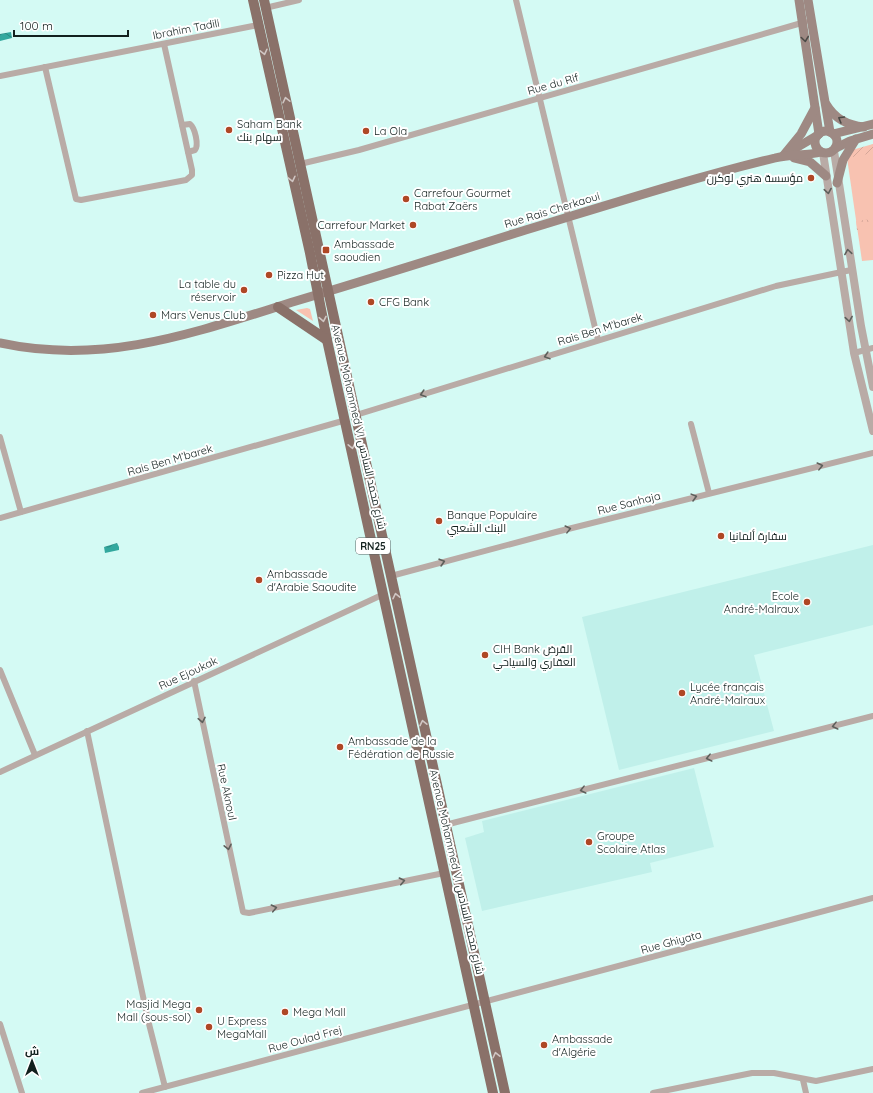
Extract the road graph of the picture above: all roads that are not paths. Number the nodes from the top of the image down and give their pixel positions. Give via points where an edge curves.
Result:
1 (253, 0) edge
2 (299, 0) edge
3 (516, 0) edge
4 (799, 0) edge
5 (808, 0) edge
6 (265, 4) edge
7 (807, 21) junction
8 (258, 25) junction
9 (164, 44) junction
10 (46, 67) junction
11 (0, 76) edge
12 (540, 98) junction
13 (824, 102) junction
14 (815, 108) junction
15 (182, 125) junction
16 (868, 125) edge
17 (832, 133) junction
18 (819, 134) junction
19 (873, 134) edge
20 (856, 139) junction
21 (835, 149) junction
22 (188, 152) junction
23 (822, 152) junction
24 (783, 156) junction
25 (300, 164) junction
26 (826, 176) junction
27 (837, 183) junction
28 (568, 218) junction
29 (851, 270) junction
30 (841, 272) junction
31 (329, 292) junction
32 (318, 295) junction
33 (278, 307) junction
34 (327, 340) junction
35 (598, 340) junction
36 (0, 343) edge
37 (869, 349) edge
38 (854, 353) junction
39 (873, 386) edge
40 (356, 415) junction
41 (346, 420) junction
42 (691, 424) dead end
43 (873, 431) edge
44 (0, 437) edge
45 (873, 453) edge
46 (709, 493) junction
47 (21, 512) junction
48 (0, 518) edge
49 (391, 576) junction
50 (384, 594) junction
51 (0, 670) edge
52 (194, 681) junction
53 (873, 716) edge
54 (87, 732) junction
55 (35, 755) junction
56 (0, 772) edge
57 (445, 825) junction
58 (444, 873) junction
59 (873, 898) edge
60 (484, 1002) junction
61 (474, 1004) junction
62 (0, 1024) edge
63 (873, 1069) edge
64 (803, 1080) junction
65 (165, 1087) junction
66 (22, 1093) edge
67 (142, 1093) edge
68 (493, 1093) edge
69 (505, 1093) edge
70 (652, 1093) edge
71 (806, 1093) edge

1 - 8 main road, Avenue Mohammed VI شارع محمد السادس / RN25
2 - 6 street
3 - 12 street
4 - 7 main road
5 - 7 main road
25 -> 6 main road, Avenue Mohammed VI شارع محمد السادس / RN25
7 - 12 street, Rue du Rif
7 - 13 main road
7 -> 14 main road
8 - 9 street, Ibrahim Tadili
8 -> 32 main road, Avenue Mohammed VI شارع محمد السادس / RN25
9 - 10 street, Ibrahim Tadili
9 - 15 street
10 - 11 street, Ibrahim Tadili
10 - 22 street via 76,199 188,179 192,172
12 - 25 street, Rue du Rif via 359,150
12 - 28 street
16 -> 13 main road via 855,126 838,118
13 - 17 main road
14 - 18 main road
14 - 24 main road via 801,134
15 - 22 street
15 - 22 street via 192,126 197,146 195,150
16 - 17 main road
17 - 18 main road
17 - 21 main road via 837,140
18 - 23 main road via 816,144
18 - 24 main road
19 - 20 main road
20 - 21 main road
20 - 27 main road via 843,160
21 - 23 main road
21 - 27 street
23 - 24 main road
23 - 26 street
24 - 26 main road via 810,162
24 - 28 main road, Rue Rais Cherkaoui
25 - 31 main road, Avenue Mohammed VI شارع محمد السادس / RN25
26 -> 30 street
29 -> 27 street
28 - 31 main road, Rue Rais Cherkaoui via 390,271
28 - 35 street
29 - 30 street, Rais Ben M’barek
29 - 37 street
30 - 35 street, Rais Ben M’barek via 776,286
30 -> 38 street
31 - 32 main road, Rue Rais Cherkaoui
31 - 40 main road, Avenue Mohammed VI شارع محمد السادس / RN25
32 - 33 main road, Rue Rais Cherkaoui
32 -> 34 main road, Avenue Mohammed VI شارع محمد السادس / RN25
33 - 34 main road
33 - 36 main road, Rue Rais Cherkaoui via 133,347 63,351
34 - 41 main road, Avenue Mohammed VI شارع محمد السادس / RN25
35 -> 40 street, Rais Ben M’barek
37 - 38 street
37 - 39 street
38 - 43 street
40 - 49 main road, Avenue Mohammed VI شارع محمد السادس / RN25
41 - 47 street, Rais Ben M’barek
41 -> 50 main road, Avenue Mohammed VI شارع محمد السادس / RN25
42 - 46 street
44 - 47 street
46 -> 45 street, Rue Sanhaja
49 -> 46 street, Rue Sanhaja
47 - 48 street, Rais Ben M’barek
57 -> 49 main road, Avenue Mohammed VI شارع محمد السادس / RN25
50 - 52 street, Rue Ejoukak
50 - 58 main road, Avenue Mohammed VI شارع محمد السادس / RN25
51 - 55 street
52 - 54 street, Rue Ejoukak
52 -> 58 street, Rue Aknoul via 243,912
53 -> 57 street
54 - 55 street, Rue Ejoukak
54 - 65 street via 148,1020
55 - 56 street, Rue Ejoukak
57 - 60 main road, Avenue Mohammed VI شارع محمد السادس / RN25
58 - 61 main road, Avenue Mohammed VI شارع محمد السادس / RN25
59 - 60 street, Rue Ghiyata
60 - 61 street, Rue Ghiyata
69 -> 60 main road, Avenue Mohammed VI شارع محمد السادس / RN25
61 - 65 street, Rue Oulad Frej
61 - 68 main road, Avenue Mohammed VI شارع محمد السادس / RN25
62 - 66 street
63 - 64 street via 823,1080
64 - 70 street via 774,1073 752,1073
64 - 71 street
65 - 67 street, Rue Oulad Frej

